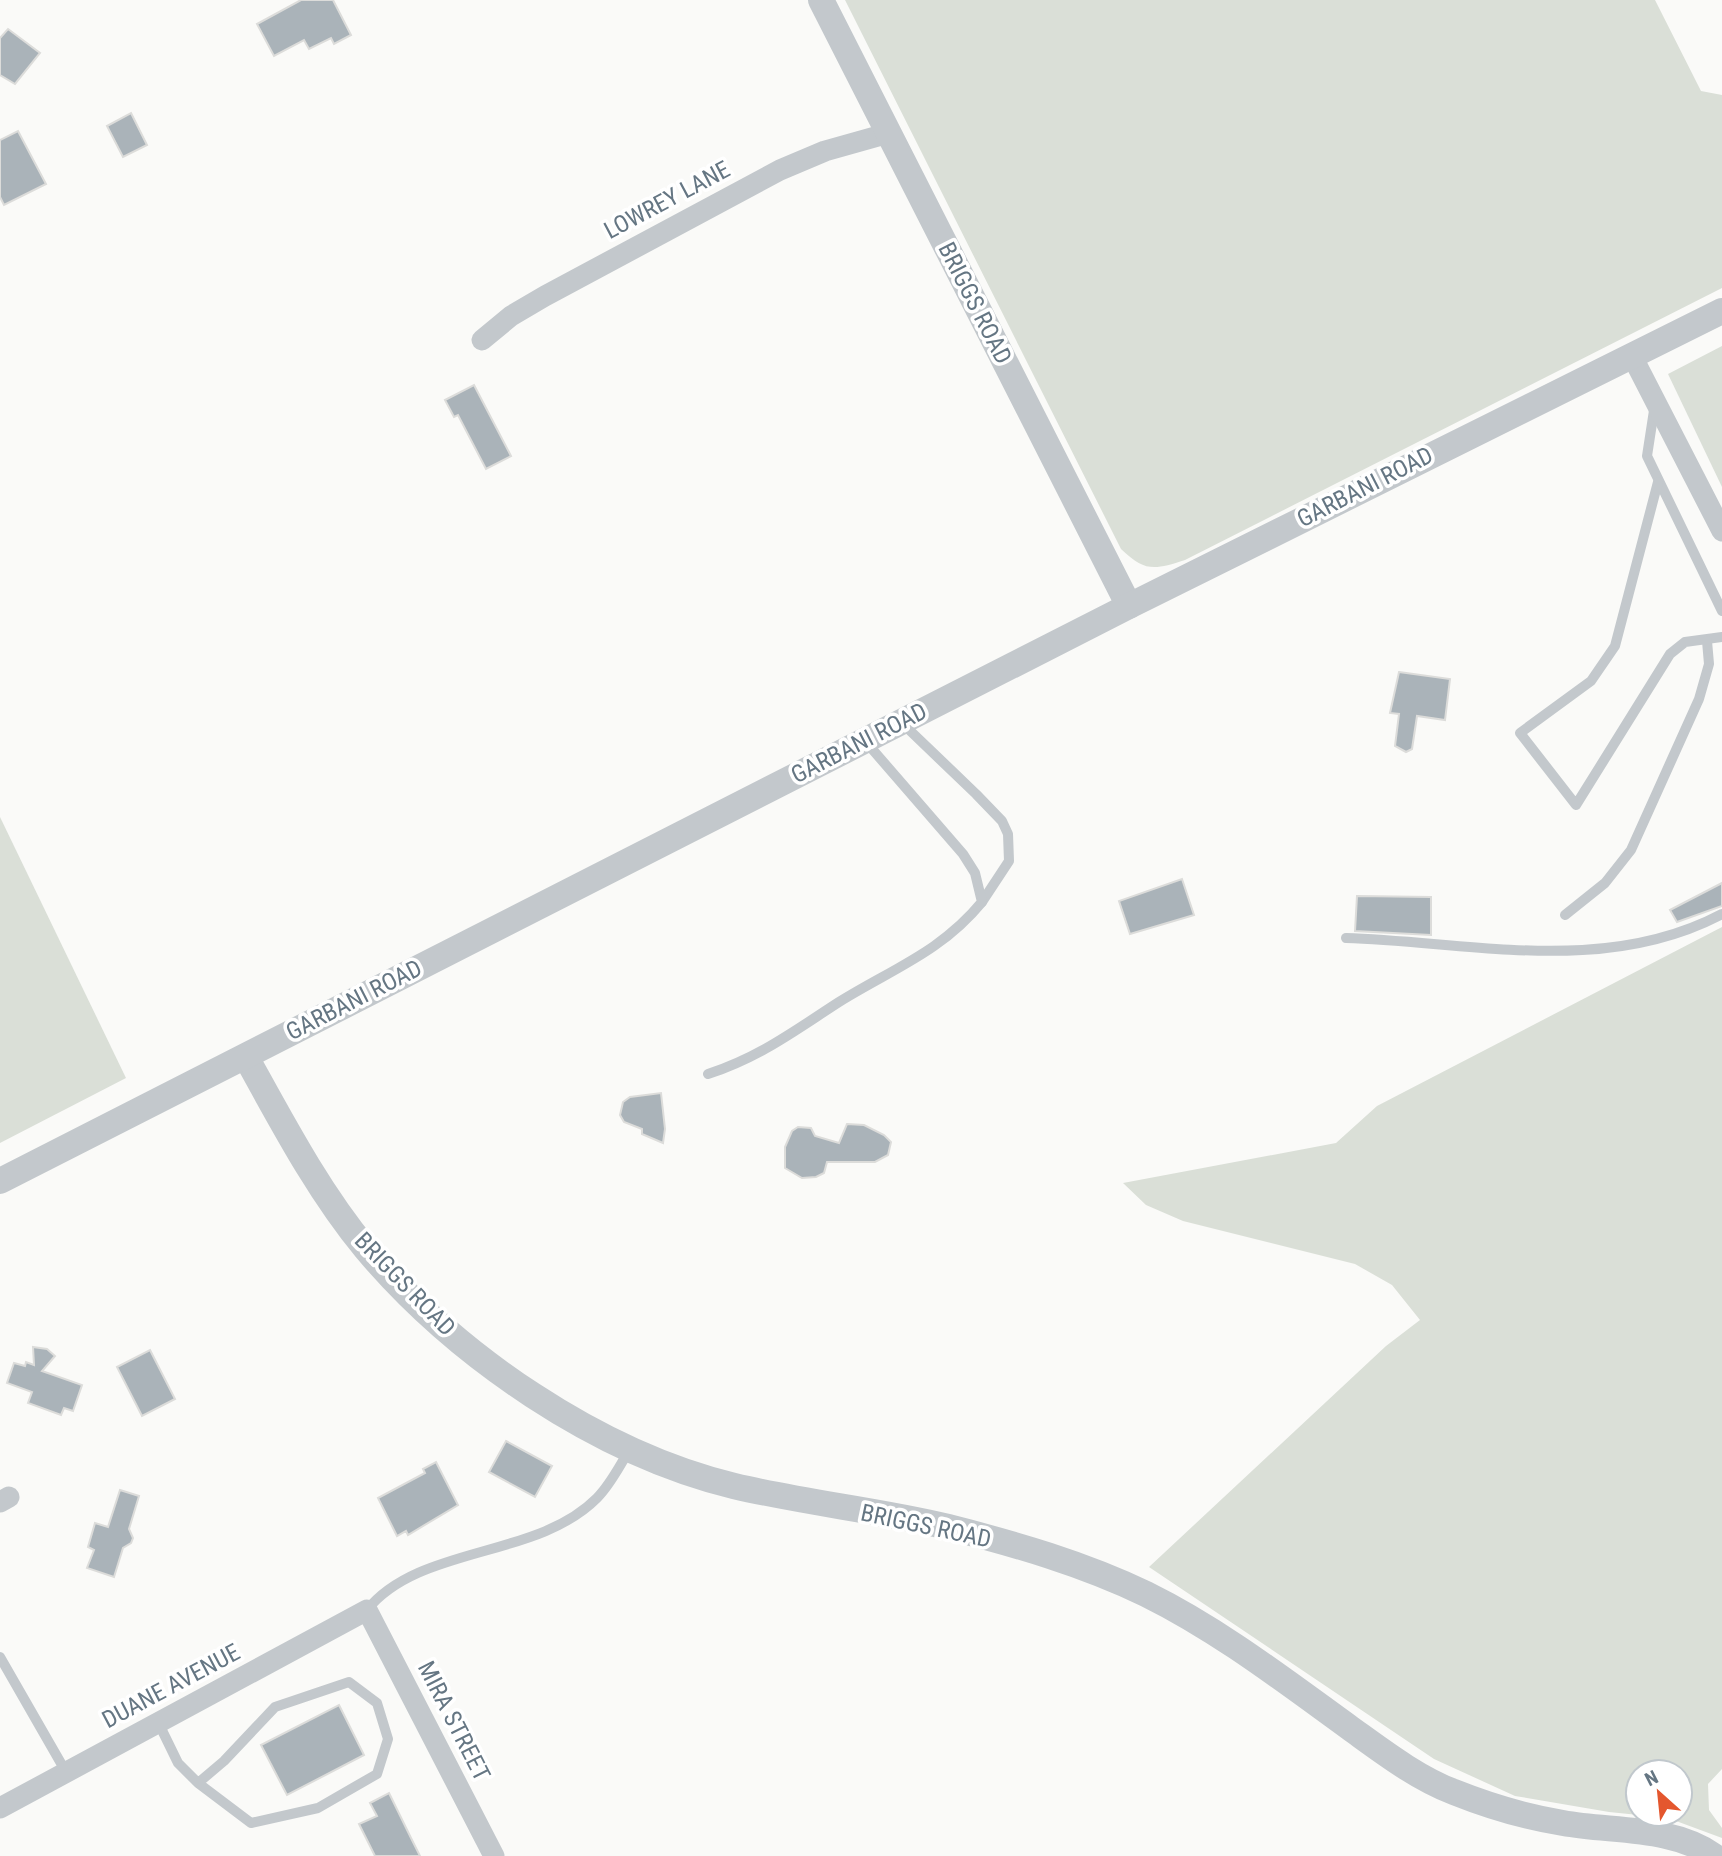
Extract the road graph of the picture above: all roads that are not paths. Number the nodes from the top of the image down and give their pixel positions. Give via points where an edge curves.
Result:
1 (821, 0) edge
2 (889, 133) junction
3 (1722, 311) edge
4 (482, 340) dead end
5 (1631, 354) junction
6 (1655, 401) junction
7 (1658, 482) junction
8 (1722, 531) edge
9 (1129, 606) junction
10 (1722, 611) edge
11 (1722, 637) edge
12 (1707, 641) junction
13 (900, 722) junction
14 (864, 740) junction
15 (982, 902) junction
16 (1722, 914) edge
17 (1565, 915) dead end
18 (1346, 938) dead end
19 (246, 1057) junction
20 (708, 1074) dead end
21 (0, 1181) edge
22 (630, 1449) junction
23 (367, 1610) junction
24 (0, 1657) edge
25 (158, 1722) junction
26 (66, 1772) junction
27 (198, 1783) junction
28 (0, 1808) edge
29 (494, 1856) edge
30 (1714, 1856) edge

1 - 2 street, BRIGGS ROAD
2 - 4 street, LOWREY LANE via 825,151 780,170 545,296
2 - 9 street, BRIGGS ROAD
3 - 5 street, GARBANI ROAD
5 - 6 street
5 - 9 street, GARBANI ROAD
6 - 7 lane via 1647,456
6 - 8 street
7 - 10 lane
7 - 12 lane via 1615,646 1591,681 1520,733 1576,806 1670,654 1685,642
9 - 13 street, GARBANI ROAD
11 - 12 lane
12 - 17 lane via 1709,664 1699,699 1631,849 1605,883
13 - 14 street, GARBANI ROAD
13 - 15 lane via 976,794 1008,834 1009,861
14 - 15 lane via 962,854 975,873
14 - 19 street, GARBANI ROAD
15 - 20 lane via 941,944 770,1048
16 - 18 lane via 1668,938 1563,953
19 - 21 street, GARBANI ROAD
19 - 22 street, BRIGGS ROAD via 325,1192 365,1248 421,1307 531,1392
22 - 23 lane via 596,1499 565,1520 533,1537 475,1552 407,1580
22 - 30 street, BRIGGS ROAD via 732,1485 946,1526 1088,1570 1199,1623 1391,1758 1449,1790 1563,1823 1669,1838 1701,1847
23 - 25 street, DUANE AVENUE
23 - 29 street, MIRA STREET
24 - 26 lane
25 - 26 street, DUANE AVENUE
25 - 27 lane via 178,1763
26 - 28 street, DUANE AVENUE
27 - 27 lane via 275,1707 349,1682 377,1703 388,1739 377,1774 318,1808 251,1823

